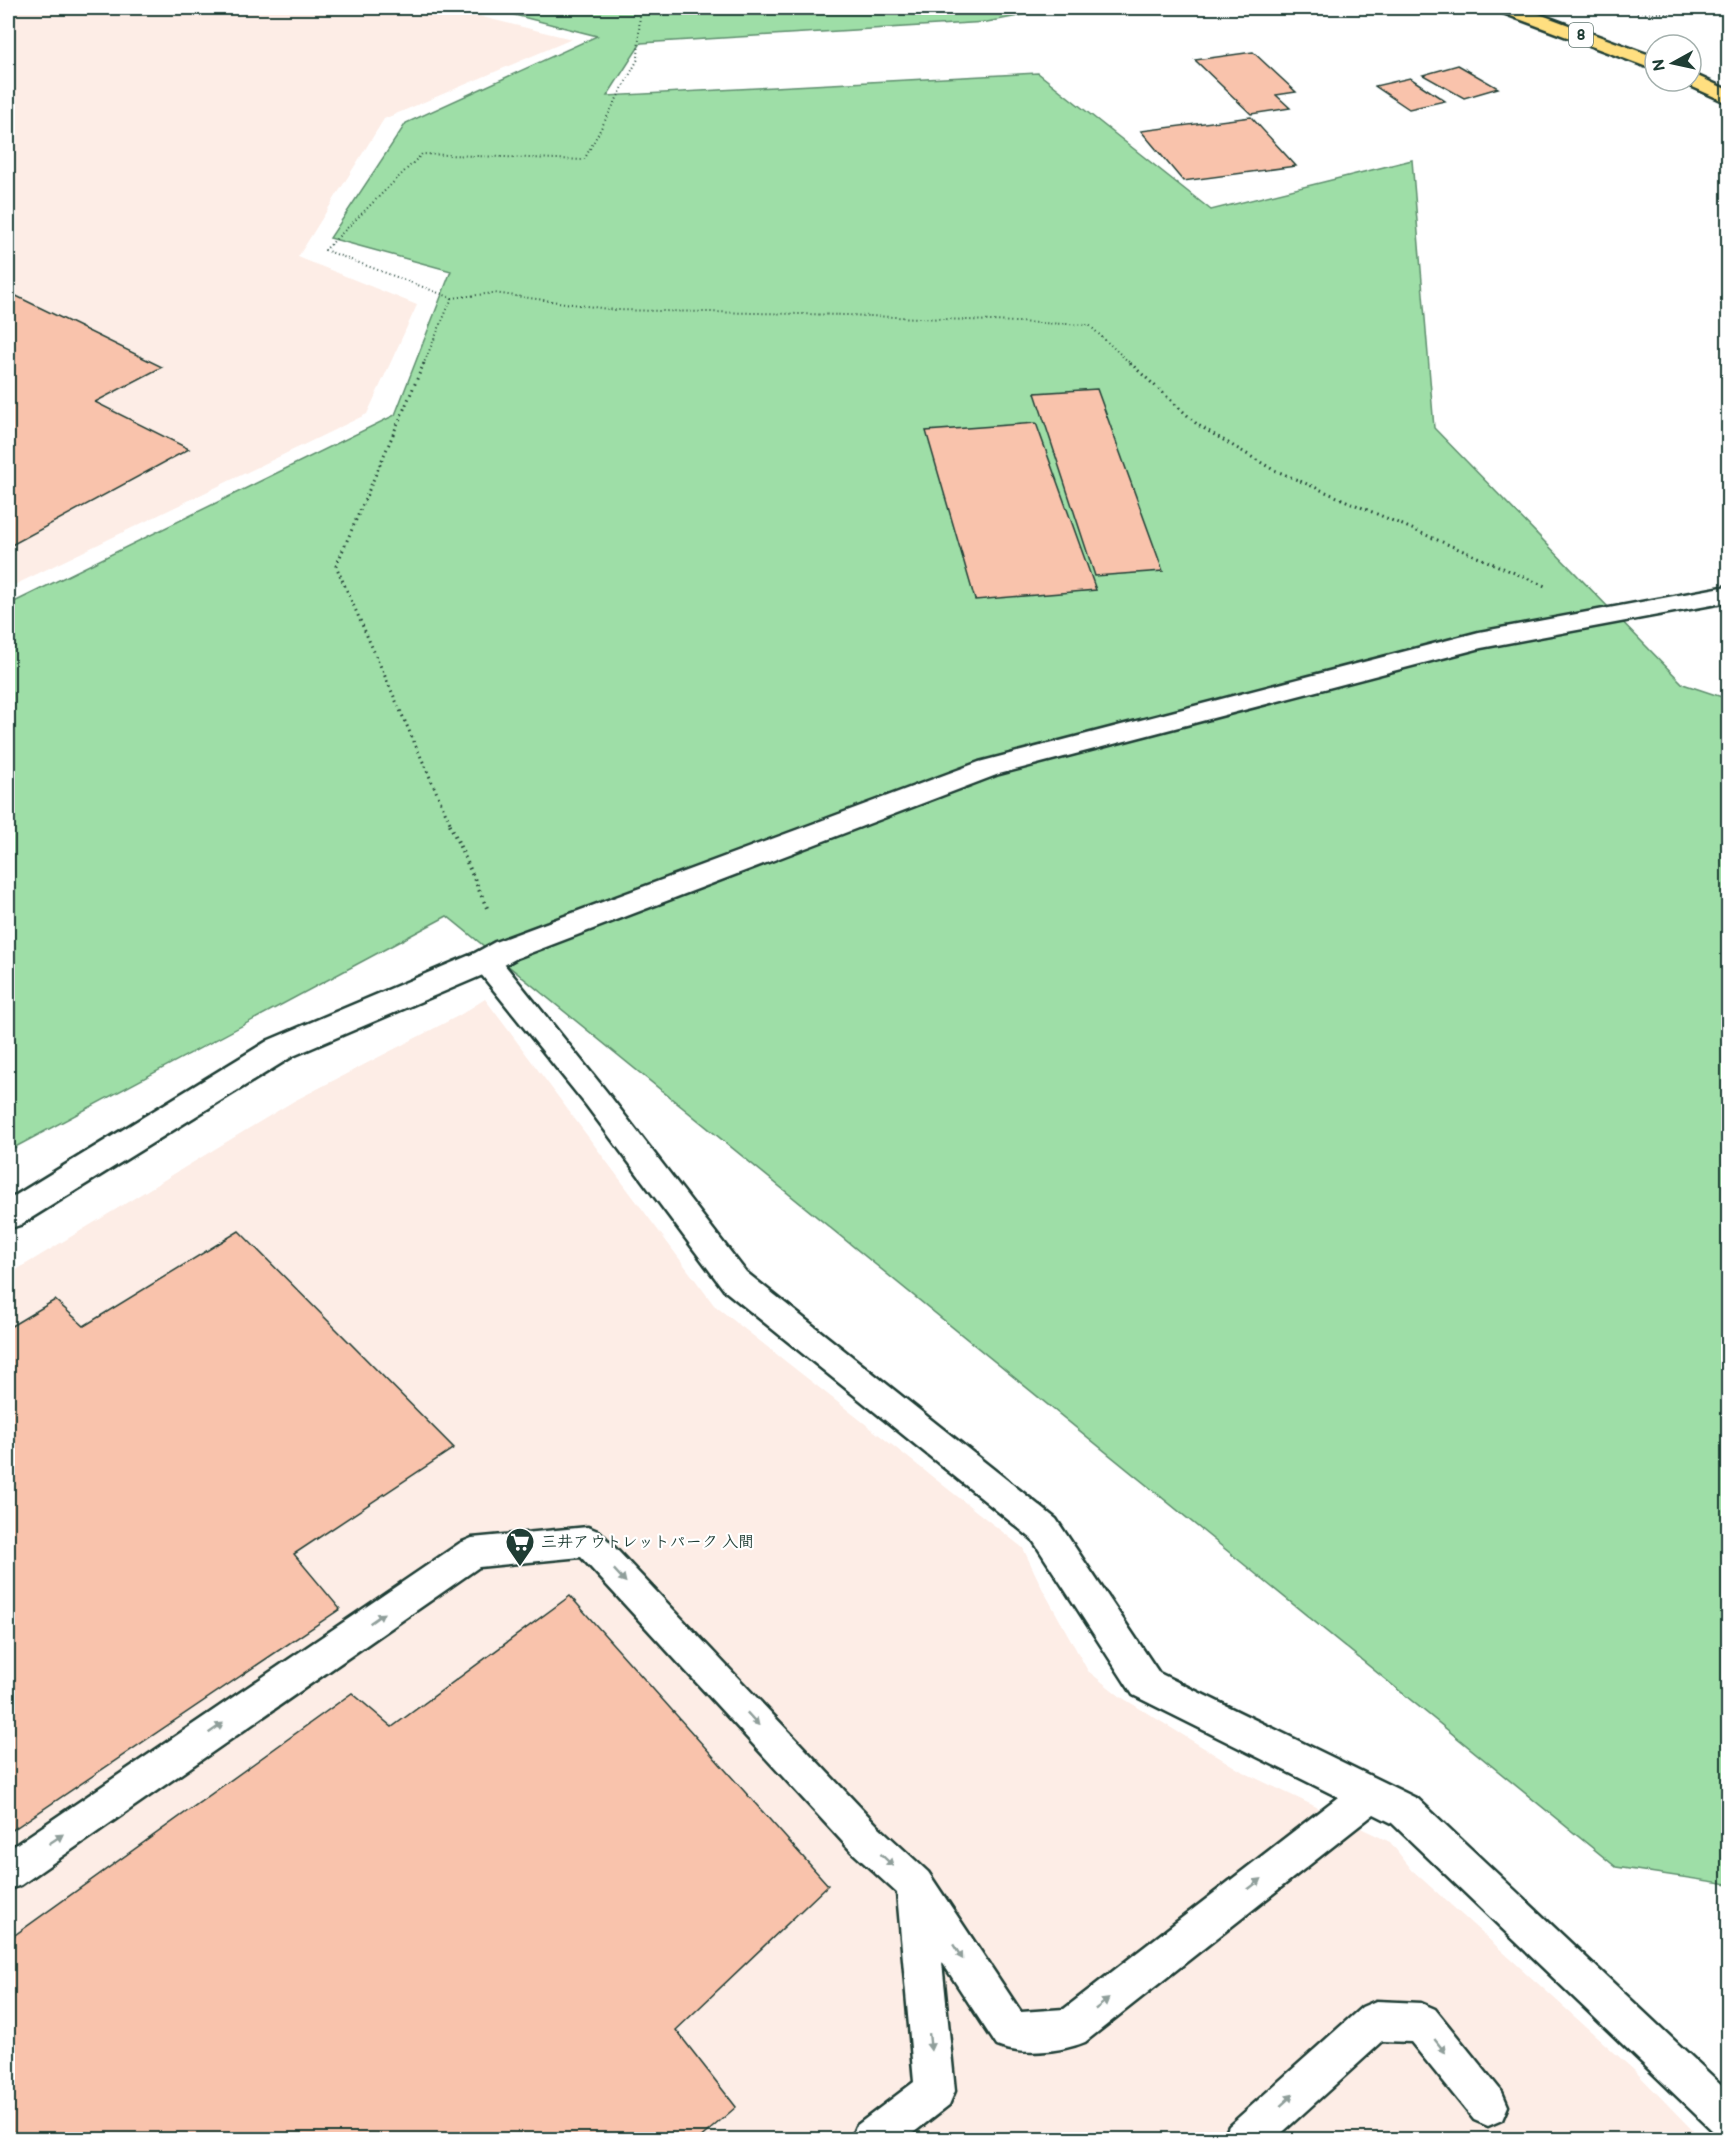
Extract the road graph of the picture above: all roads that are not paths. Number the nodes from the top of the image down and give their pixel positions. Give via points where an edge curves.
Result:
1 (1507, 8) edge
2 (1643, 59) edge
3 (1703, 85) edge
4 (1728, 96) edge
5 (1728, 594) edge
6 (496, 956) junction
7 (8, 1216) edge
8 (1371, 1794) junction
9 (8, 1872) edge
10 (915, 1886) junction
11 (1488, 2106) dead end
12 (1728, 2118) edge
13 (870, 2139) edge
14 (1243, 2139) edge

1 - 2 main road, 8
3 - 4 main road
5 - 6 street via 1479,640 989,768
6 - 7 street via 281,1048
6 - 8 lane via 596,1098 735,1281 1044,1529 1146,1684
10 -> 8 lane via 1011,2032 1071,2028
8 - 12 lane via 1405,1811
9 -> 10 lane via 472,1552 588,1542 865,1839
10 -> 13 lane via 935,2091
14 -> 11 lane via 1376,2021 1421,2023

